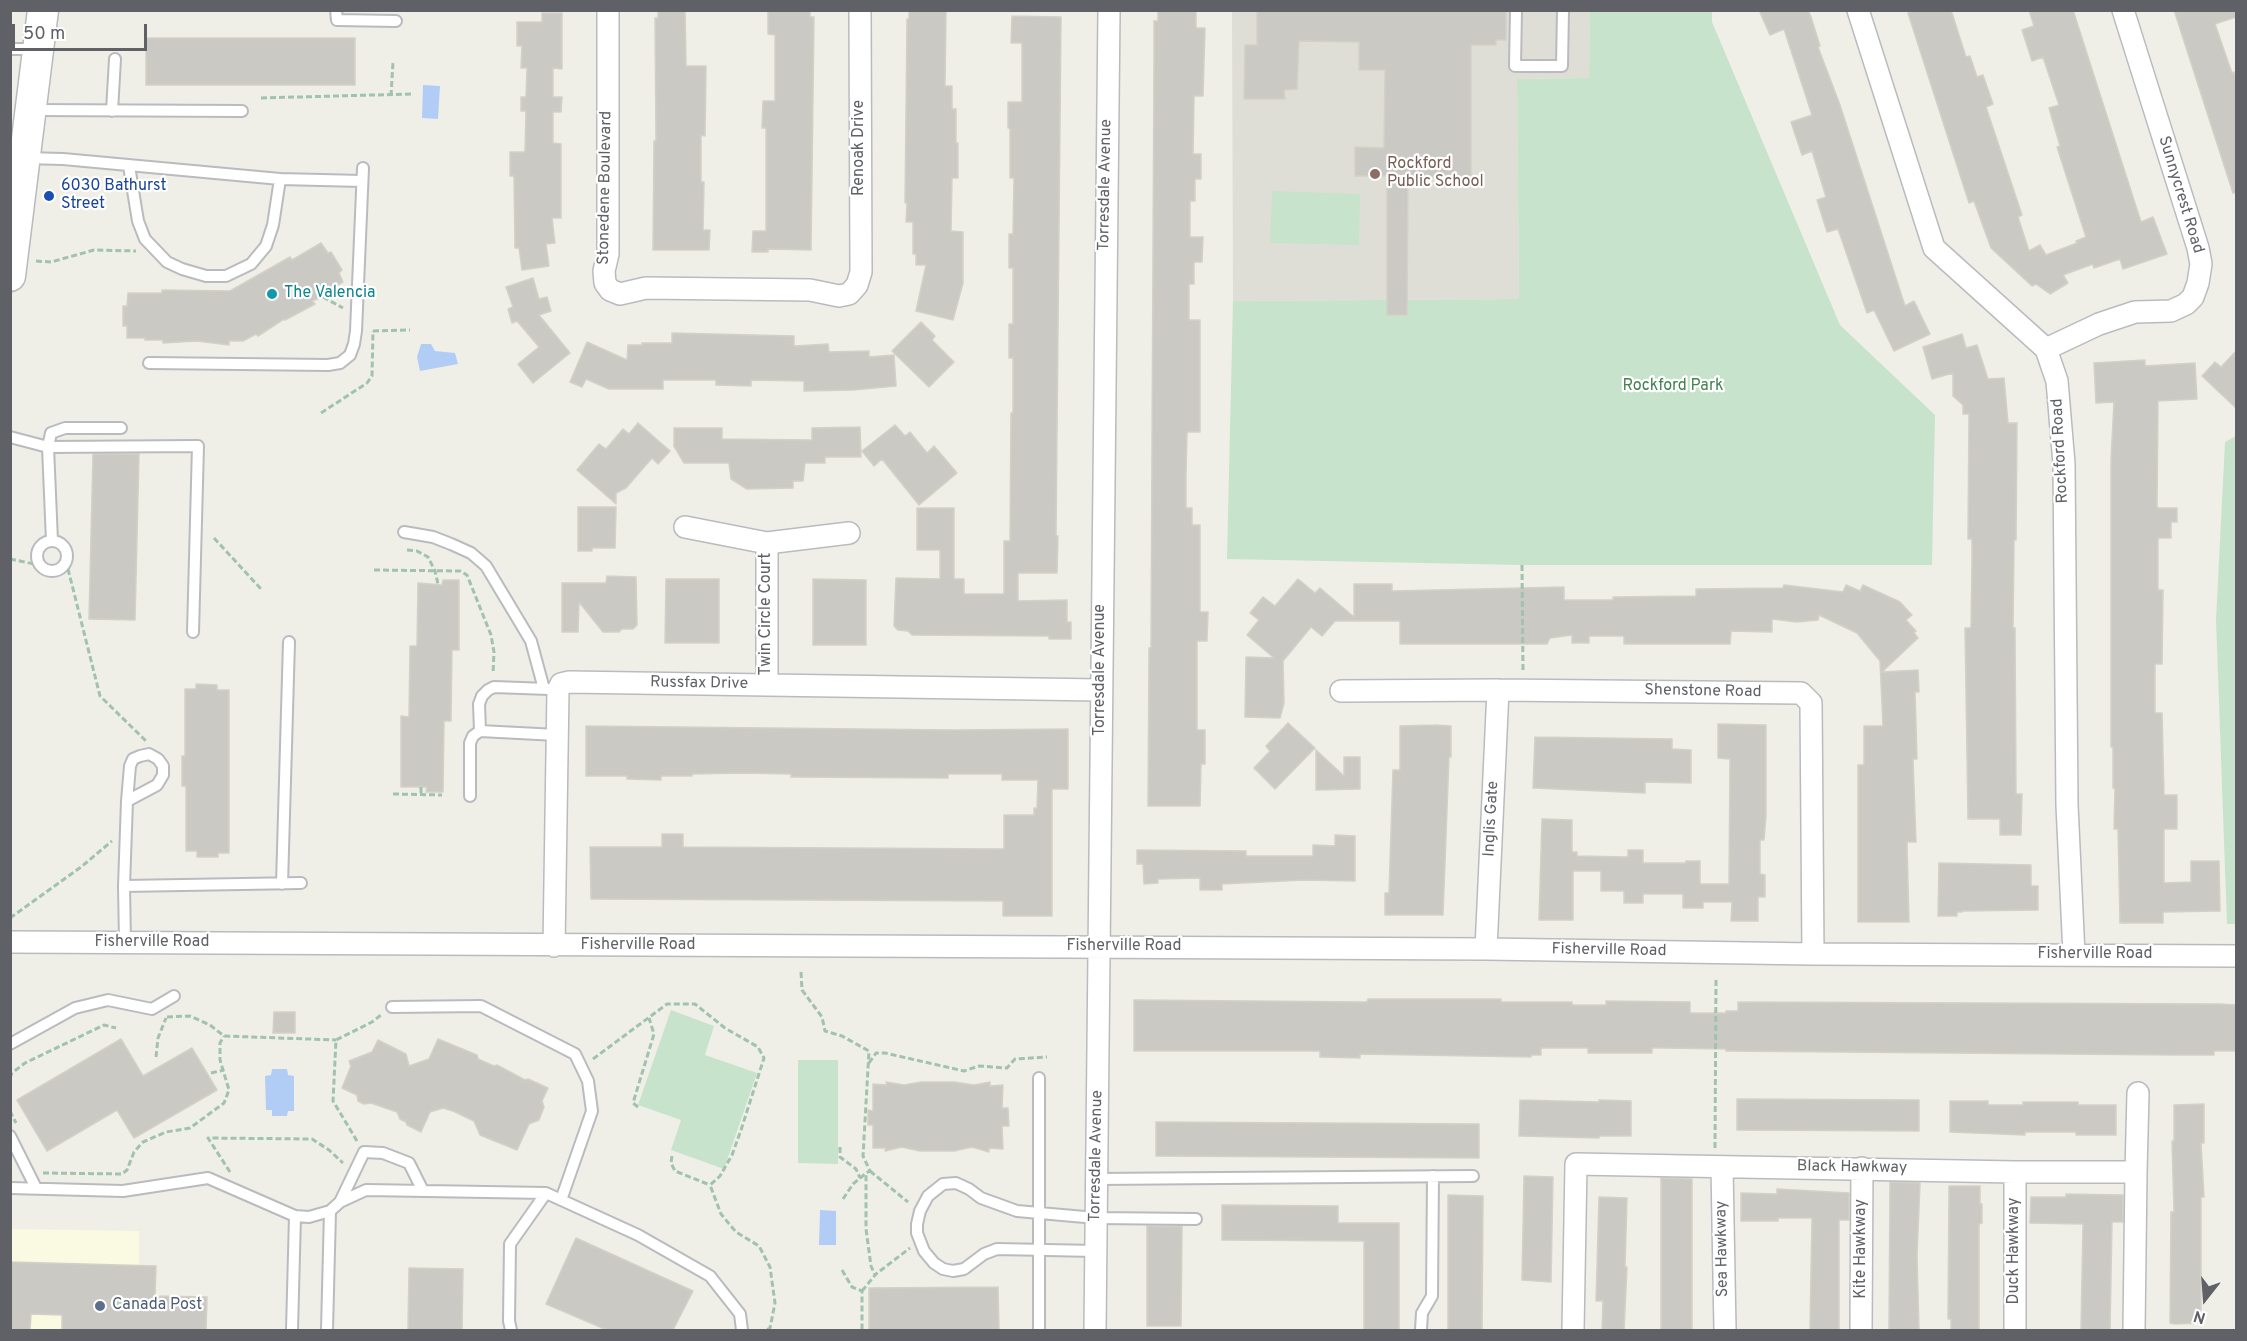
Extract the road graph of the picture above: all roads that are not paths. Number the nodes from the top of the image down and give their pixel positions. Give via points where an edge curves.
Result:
1 (43, 10) edge
2 (336, 10) edge
3 (608, 10) edge
4 (860, 10) edge
5 (1109, 10) edge
6 (1516, 10) edge
7 (1563, 10) edge
8 (1858, 10) edge
9 (2123, 10) edge
10 (396, 21) dead end
11 (24, 49) edge
12 (115, 59) dead end
13 (31, 110) junction
14 (112, 111) junction
15 (242, 111) dead end
16 (25, 158) junction
17 (129, 165) junction
18 (363, 168) dead end
19 (280, 179) junction
20 (362, 181) junction
21 (11, 267) edge
22 (857, 285) joint
23 (2046, 349) junction
24 (149, 363) dead end
25 (121, 428) dead end
26 (10, 437) edge
27 (48, 447) junction
28 (685, 527) dead end
29 (404, 532) dead end
30 (849, 533) dead end
31 (52, 541) junction
32 (767, 543) junction
33 (193, 632) dead end
34 (289, 642) dead end
35 (767, 684) junction
36 (551, 689) junction
37 (1100, 690) junction
38 (1497, 690) junction
39 (1341, 691) dead end
40 (480, 731) junction
41 (557, 735) junction
42 (470, 796) dead end
43 (127, 801) junction
44 (301, 883) dead end
45 (282, 884) junction
46 (124, 886) junction
47 (10, 942) edge
48 (125, 943) junction
49 (554, 946) junction
50 (1100, 947) junction
51 (1486, 949) junction
52 (1813, 954) junction
53 (2074, 955) junction
54 (2236, 956) edge
55 (174, 996) dead end
56 (392, 1007) road end
57 (10, 1044) edge
58 (1039, 1078) dead end
59 (2138, 1093) dead end
60 (15, 1133) edge
61 (1722, 1167) junction
62 (1862, 1168) junction
63 (2015, 1172) junction
64 (2136, 1172) junction
65 (1433, 1176) junction
66 (1473, 1176) dead end
67 (1097, 1179) junction
68 (10, 1188) edge
69 (36, 1188) junction
70 (423, 1191) junction
71 (546, 1193) junction
72 (561, 1200) junction
73 (340, 1202) junction
74 (330, 1210) junction
75 (1039, 1213) junction
76 (295, 1216) junction
77 (1096, 1218) junction
78 (1196, 1219) dead end
79 (1038, 1249) junction
80 (1096, 1251) junction
81 (292, 1330) edge
82 (327, 1330) edge
83 (511, 1330) edge
84 (742, 1330) edge
85 (1039, 1330) edge
86 (1095, 1330) edge
87 (1420, 1330) edge
88 (1573, 1330) edge
89 (1725, 1330) edge
90 (1861, 1330) edge
91 (2015, 1330) edge
92 (2134, 1330) edge

1 - 11 main road
2 - 10 lane via 337,20
3 - 22 street, Stonedene Boulevard via 608,254 604,271 610,290 620,294 646,288 810,290 839,296 849,294
4 - 22 street, Renoak Drive via 861,272
5 - 37 street, Torresdale Avenue
6 - 7 lane via 1515,66 1562,66
8 - 23 street, Rockford Road via 1934,248
9 - 23 street, Sunnycrest Road via 2198,248 2198,283 2193,297 2171,311 2135,312
11 - 13 main road
12 - 14 lane
13 - 14 lane
13 - 16 main road
14 - 15 lane
16 - 17 lane
16 - 21 main road
17 - 19 lane
17 - 19 lane via 136,210 146,239 167,262 206,276 226,276 251,264 266,246
18 - 20 lane
19 - 20 lane
20 - 24 lane via 356,331 350,355 340,363 328,365
23 - 53 street, Rockford Road via 2057,381 2064,464 2067,805
25 - 27 lane via 65,428 51,433
26 - 27 lane
27 - 31 lane
27 - 33 lane via 198,446
28 - 32 street, Twin Circle Court
29 - 36 lane via 451,544 471,553 486,566 531,641
30 - 32 street, Twin Circle Court
31 - 31 lane via 61,544 66,552 66,562 59,570 46,570 39,565 37,551 42,543
32 - 35 street, Twin Circle Court
34 - 45 lane
35 - 36 street, Russfax Drive via 568,682
35 - 37 street, Russfax Drive
36 - 40 lane via 488,690 479,704
36 - 41 street
37 - 50 street, Torresdale Avenue
38 - 39 street, Shenstone Road
38 - 51 street, Inglis Gate
38 - 52 street, Shenstone Road via 1801,693 1810,703
40 - 41 lane
40 - 42 lane via 470,743
41 - 49 street
43 - 43 lane via 134,759 149,754 158,759 163,766 158,785
43 - 46 lane
44 - 45 lane
45 - 46 lane
46 - 48 lane
47 - 48 street, Fisherville Road
48 - 49 street, Fisherville Road
49 - 50 street, Fisherville Road
50 - 51 street, Fisherville Road
50 - 67 street, Torresdale Avenue
51 - 52 street, Fisherville Road
52 - 53 street, Fisherville Road
53 - 54 street, Fisherville Road
55 - 57 lane via 152,1009 108,1000 75,1008
56 - 72 lane via 481,1006 575,1054 588,1080 592,1111
58 - 75 lane
59 - 64 street
60 - 69 lane
61 - 62 street, Black Hawkway
61 - 88 street, Black Hawkway via 1576,1164
61 - 89 street, Sea Hawkway
62 - 63 street, Black Hawkway
62 - 90 street, Kite Hawkway
63 - 64 street, Black Hawkway
63 - 91 street, Duck Hawkway
64 - 92 street
65 - 66 lane
65 - 67 lane
65 - 87 lane via 1432,1296 1422,1313
67 - 77 street, Torresdale Avenue
68 - 69 lane
69 - 76 lane via 123,1191 208,1179
70 - 71 lane
70 - 73 lane via 366,1190
70 - 73 lane via 409,1163 383,1153 364,1152
71 - 72 lane
71 - 83 lane via 510,1244
72 - 84 lane via 638,1235 710,1276 740,1314
73 - 74 lane
74 - 76 lane via 309,1217
74 - 82 lane
75 - 77 lane
75 - 79 lane
75 - 79 lane via 1017,1211 981,1198 956,1183 943,1184 928,1196 917,1224 924,1251 943,1269 964,1269 997,1249
76 - 81 lane
77 - 78 lane
77 - 80 street, Torresdale Avenue
79 - 80 lane
79 - 85 lane
80 - 86 street, Torresdale Avenue

